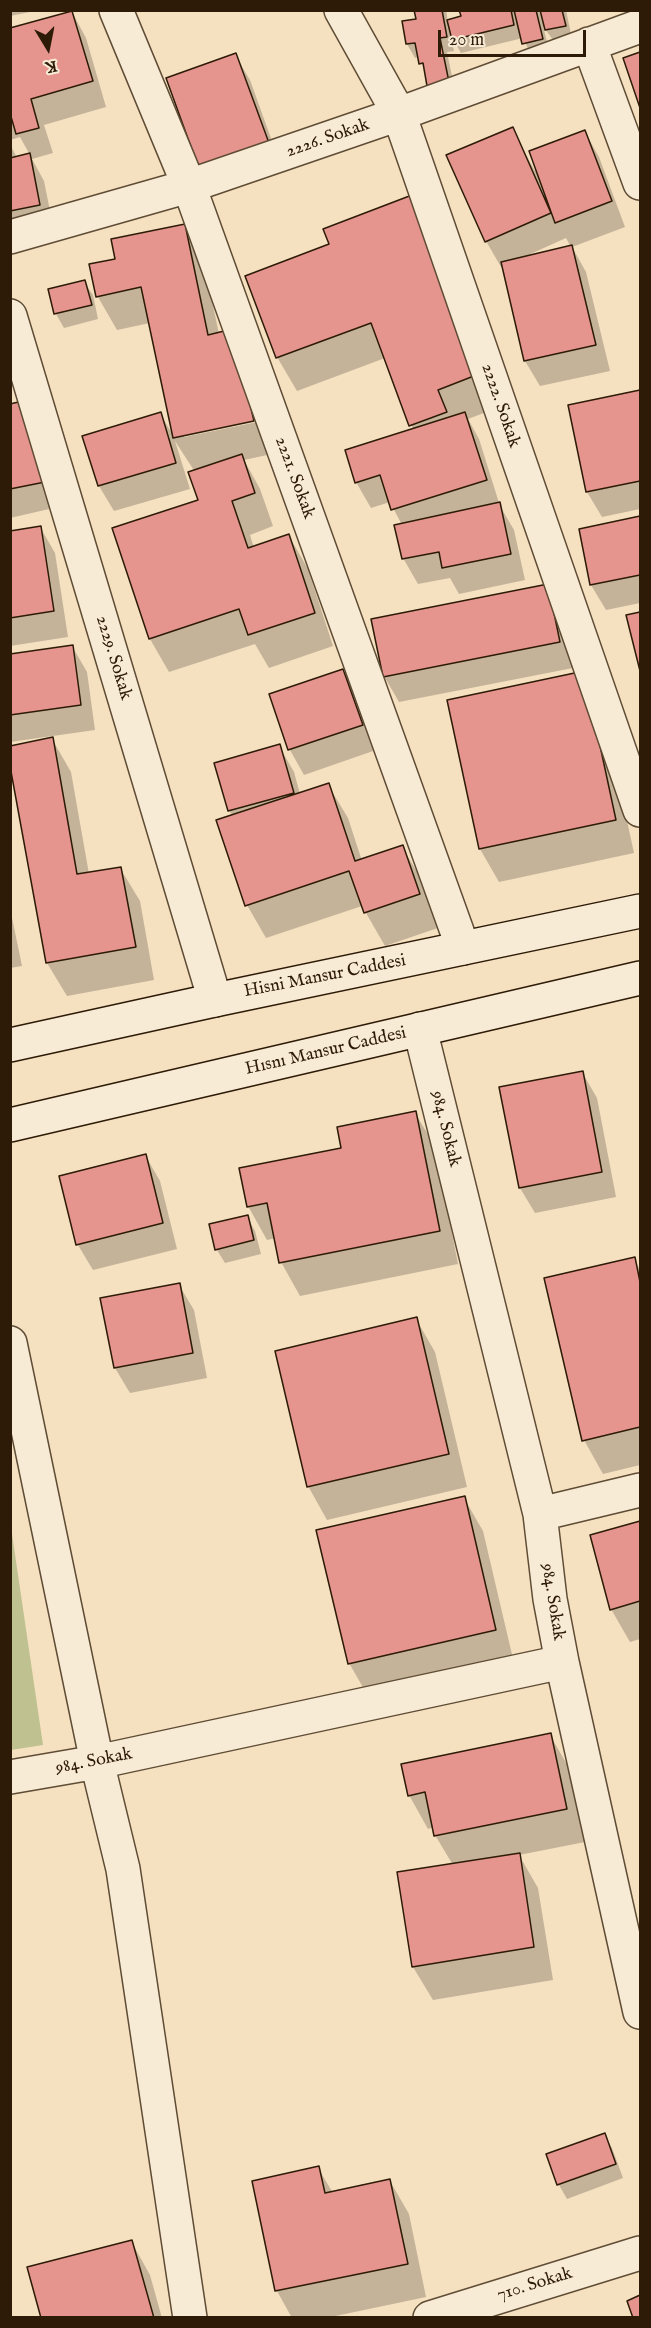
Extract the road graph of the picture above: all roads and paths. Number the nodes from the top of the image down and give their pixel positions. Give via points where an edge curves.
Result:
1 (116, 10) edge
2 (341, 10) edge
3 (640, 26) edge
4 (589, 44) junction
5 (399, 114) junction
6 (640, 183) edge
7 (189, 186) junction
8 (10, 237) edge
9 (10, 316) edge
10 (640, 810) edge
11 (640, 911) edge
12 (463, 948) junction
13 (640, 978) edge
14 (215, 1000) junction
15 (420, 1029) junction
16 (10, 1045) edge
17 (10, 1125) edge
18 (10, 1343) edge
19 (640, 1490) edge
20 (540, 1514) junction
21 (562, 1662) junction
22 (97, 1762) junction
23 (10, 1777) edge
24 (640, 2012) edge
25 (640, 2253) edge
26 (190, 2318) edge
27 (430, 2318) edge

1 - 7 street, 2221. Sokak
2 - 5 street, 2222. Sokak
3 - 4 street, 2226. Sokak
4 - 5 street, 2226. Sokak
4 - 6 street
5 - 7 street, 2226. Sokak
5 - 10 street, 2222. Sokak
7 - 8 street, 2226. Sokak
7 - 12 street, 2221. Sokak
9 - 14 street, 2229. Sokak
11 - 12 street, Hisni Mansur Caddesi
12 - 14 street, Hisni Mansur Caddesi
13 - 15 street, Hısnı Mansur Caddesi
14 - 16 street, Hisni Mansur Caddesi
15 - 17 street, Hısnı Mansur Caddesi
15 - 20 street, 984. Sokak
18 - 22 street
19 - 20 street
20 - 21 street, 984. Sokak
21 - 22 street, 984. Sokak
21 - 24 street
22 - 23 street, 984. Sokak
22 - 26 street via 123,1869
25 - 27 street, 710. Sokak

